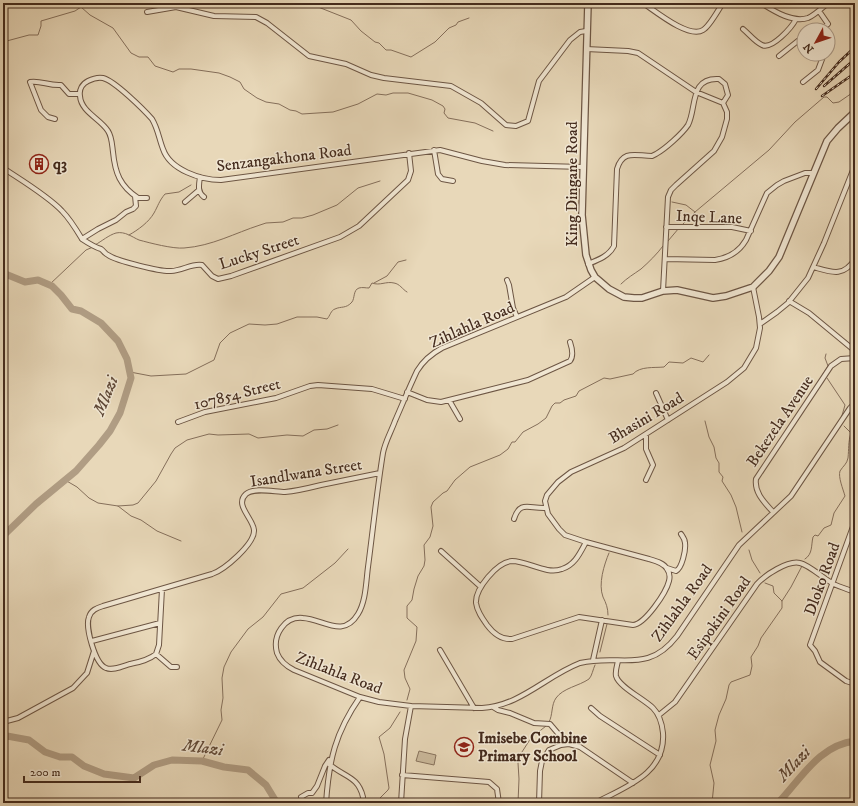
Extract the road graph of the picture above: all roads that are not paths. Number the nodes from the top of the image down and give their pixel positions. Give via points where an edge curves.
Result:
1 (588, 3) edge
2 (643, 3) edge
3 (723, 3) edge
4 (761, 3) edge
5 (828, 3) edge
6 (819, 11) junction
7 (147, 12) dead end
8 (796, 19) junction
9 (827, 22) edge
10 (743, 29) dead end
11 (586, 31) junction
12 (796, 42) edge
13 (586, 49) junction
14 (779, 56) dead end
15 (821, 62) edge
16 (803, 82) dead end
17 (696, 92) junction
18 (80, 94) junction
19 (723, 103) junction
20 (855, 112) edge
21 (55, 119) dead end
22 (434, 150) junction
23 (409, 153) junction
24 (855, 165) edge
25 (583, 167) junction
26 (3, 168) edge
27 (814, 173) junction
28 (200, 177) junction
29 (453, 181) dead end
30 (199, 190) junction
31 (135, 196) junction
32 (204, 197) dead end
33 (147, 198) dead end
34 (184, 202) dead end
35 (666, 227) junction
36 (751, 231) junction
37 (82, 239) junction
38 (666, 259) junction
39 (855, 259) edge
40 (588, 264) junction
41 (813, 267) junction
42 (595, 277) junction
43 (507, 280) dead end
44 (753, 287) junction
45 (663, 291) junction
46 (789, 301) junction
47 (517, 318) junction
48 (760, 324) junction
49 (570, 342) dead end
50 (855, 350) edge
51 (855, 358) edge
52 (408, 392) junction
53 (656, 393) dead end
54 (405, 399) junction
55 (449, 400) junction
56 (855, 403) edge
57 (460, 420) dead end
58 (668, 420) junction
59 (178, 422) dead end
60 (646, 434) junction
61 (380, 473) junction
62 (646, 480) dead end
63 (546, 508) junction
64 (773, 512) junction
65 (514, 519) dead end
66 (855, 521) edge
67 (681, 534) dead end
68 (586, 542) junction
69 (441, 551) dead end
70 (667, 568) junction
71 (832, 583) junction
72 (481, 586) junction
73 (162, 589) junction
74 (855, 592) edge
75 (602, 620) junction
76 (160, 623) junction
77 (92, 641) junction
78 (440, 650) dead end
79 (94, 651) junction
80 (156, 654) junction
81 (593, 660) junction
82 (618, 661) junction
83 (177, 667) dead end
84 (855, 684) edge
85 (360, 697) junction
86 (411, 706) junction
87 (474, 708) junction
88 (494, 708) junction
89 (591, 708) dead end
90 (659, 715) junction
91 (3, 722) edge
92 (567, 744) junction
93 (660, 755) junction
94 (331, 758) junction
95 (329, 764) junction
96 (402, 775) junction
97 (633, 783) junction
98 (301, 797) dead end
99 (363, 797) dead end
100 (326, 803) edge
101 (401, 803) edge
102 (499, 803) edge
103 (539, 803) edge
104 (595, 803) edge

1 - 11 street, King Dingane Road
2 - 3 street via 684,29 694,32 702,31 708,26
4 - 8 street via 780,14
5 - 6 street
6 - 8 street via 807,18
6 - 9 street
7 - 11 street via 176,8 214,16 260,19 309,56 340,62 384,78 451,86 481,103 506,125 516,126 528,121 539,81 570,40 580,32
8 - 10 street via 789,29 769,46 762,45
11 - 13 street, King Dingane Road
12 - 14 street
13 - 17 street via 638,53
13 - 25 street, King Dingane Road
15 - 16 street via 818,70
17 - 19 street
17 - 19 street via 706,81 720,80 728,94
17 - 40 street via 687,126 666,147 652,156 629,155 620,160 617,169 614,246 609,253
18 - 21 street via 69,94 61,85 30,82 41,110 48,117
18 - 28 street, Senzangakhona Road via 83,85 93,79 103,78 111,82 152,119 162,148 171,161
18 - 31 street via 83,106 108,130 117,174
19 - 35 street via 727,119 719,144 671,190
20 - 27 street, King Dingane Road via 827,141
22 - 23 street, Senzangakhona Road
22 - 25 street, Senzangakhona Road via 505,165
22 - 29 street via 438,174 442,179
23 - 28 street, Senzangakhona Road via 221,180
23 - 37 street, Lucky Street via 411,171 408,180 354,230 218,279 202,265 195,264 170,271 145,267 110,256
24 - 41 street
25 - 40 street, King Dingane Road via 582,215
26 - 37 street via 61,210
27 - 36 street via 802,174 784,181 767,193
27 - 44 street, King Dingane Road via 779,257
28 - 30 street
30 - 32 street
30 - 34 street
31 - 33 street
31 - 37 street via 136,206 133,210
35 - 36 street, Inqe Lane via 732,227
35 - 38 street
36 - 38 street via 739,250 723,259
38 - 45 street
39 - 41 street via 841,272
40 - 42 street, King Dingane Road
41 - 46 street via 804,284
42 - 45 street, King Dingane Road via 609,290 624,297 642,298
42 - 47 street, Zihlahla Road via 566,297
43 - 47 street
44 - 45 street, King Dingane Road via 713,298 677,290
44 - 48 street, Bhasini Road
46 - 48 street
46 - 50 street via 809,313
47 - 52 street, Zihlahla Road via 433,353 419,368
48 - 58 street, Bhasini Road via 756,348 744,368
49 - 55 street via 572,360 569,362 528,380
51 - 64 street, Bekezela Avenue via 841,359 831,366 756,479 758,492
52 - 54 street, Zihlahla Road
52 - 55 street via 431,402
53 - 58 street
54 - 59 street, 107854 Street via 372,389 318,385 276,398 205,412
54 - 61 street, Zihlahla Road via 385,446
55 - 57 street
56 - 64 street, Zihlahla Road via 791,496
58 - 60 street, Bhasini Road
60 - 62 street via 646,449 653,465
60 - 63 street, Bhasini Road via 566,476 547,495
61 - 73 street, Isandlwana Street via 294,491 247,493 242,506 253,526 254,536 250,542 216,573
61 - 85 street, Zihlahla Road via 367,579 358,614 351,622 340,627 304,618 294,619 280,629 276,642 278,654 286,665
63 - 65 street via 521,507
63 - 68 street via 562,532
64 - 82 street, Zihlahla Road via 739,545 671,644 644,660
66 - 71 street, Dloko Road
67 - 70 street via 686,545 680,568 676,571
68 - 70 street via 659,562
68 - 72 street via 575,561 564,569 551,570 511,561 501,565
69 - 72 street
70 - 75 street via 670,577 666,588 643,621 637,625 629,625
71 - 74 street, Esipokini Road
71 - 84 street, Dloko Road via 810,645 820,662 846,681
71 - 90 street, Esipokini Road via 799,562 764,577 675,702
72 - 75 street via 476,601 478,612 492,631 505,639 520,637 574,618
73 - 76 street
73 - 77 street, Isandlwana Street via 96,609 90,614 88,623
75 - 81 street
76 - 77 street
76 - 80 street
77 - 79 street, Isandlwana Street
78 - 87 street
79 - 80 street, Isandlwana Street via 103,666 110,669 148,659
79 - 91 street via 87,673 73,688 18,718
80 - 83 street via 171,667
81 - 82 street, Zihlahla Road
81 - 88 street, Zihlahla Road via 575,665 511,702
82 - 90 street via 616,675 620,682
85 - 86 street, Zihlahla Road via 386,704
85 - 94 street via 344,721
86 - 87 street, Zihlahla Road
86 - 96 street
87 - 88 street, Zihlahla Road
88 - 92 street via 534,723 550,724
89 - 93 street
90 - 93 street via 663,736
92 - 97 street via 580,747
92 - 103 street via 550,750 542,761
93 - 97 street via 647,774
94 - 95 street
94 - 98 street via 316,788 312,793
95 - 99 street via 355,780
95 - 100 street
96 - 101 street
96 - 102 street via 486,781 497,789
97 - 104 street

